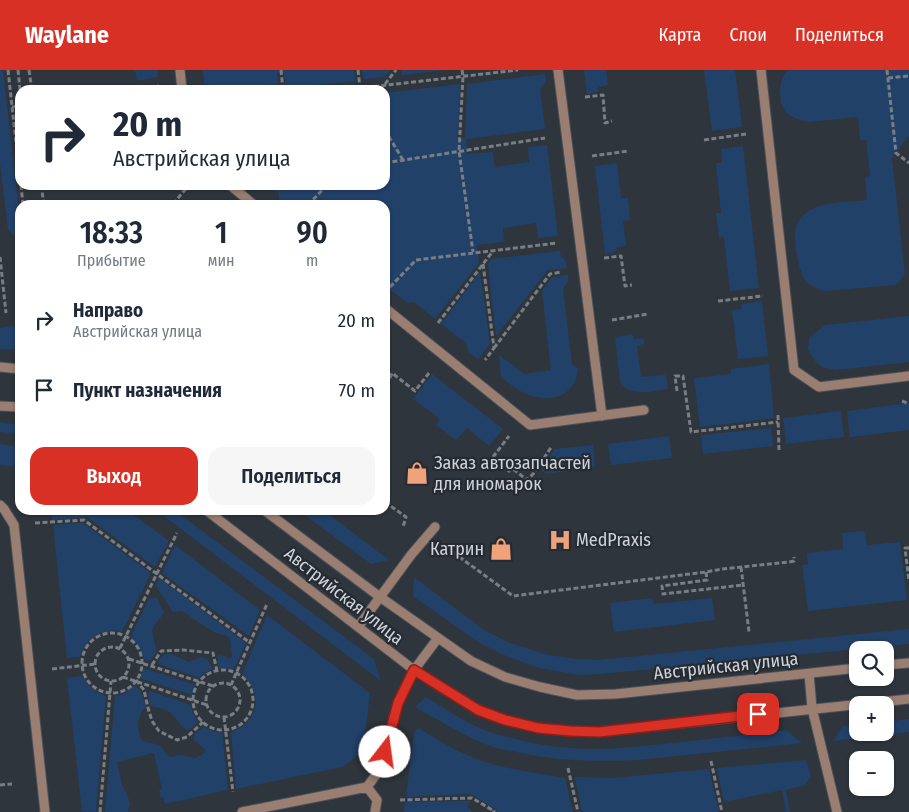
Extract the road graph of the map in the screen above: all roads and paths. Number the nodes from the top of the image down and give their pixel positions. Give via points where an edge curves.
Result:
1 (8, 70) edge
2 (18, 70) edge
3 (29, 70) edge
4 (180, 70) edge
5 (281, 70) edge
6 (358, 70) edge
7 (396, 70) edge
8 (462, 70) edge
9 (518, 70) edge
10 (558, 70) edge
11 (761, 70) edge
12 (887, 70) edge
13 (463, 76) junction
14 (909, 76) edge
15 (888, 78) junction
16 (20, 85) edge
17 (31, 85) edge
18 (182, 85) edge
19 (282, 85) edge
20 (360, 85) edge
21 (384, 85) joint
22 (603, 95) dead end
23 (12, 107) junction
24 (15, 107) edge
25 (612, 121) dead end
26 (15, 134) edge
27 (747, 134) dead end
28 (390, 138) edge
29 (546, 138) dead end
30 (704, 140) dead end
31 (459, 151) junction
32 (628, 151) dead end
33 (590, 156) dead end
34 (403, 160) junction
35 (390, 162) edge
36 (909, 163) edge
37 (185, 190) edge
38 (236, 190) edge
39 (322, 190) edge
40 (176, 200) edge
41 (248, 200) edge
42 (313, 200) edge
43 (559, 242) dead end
44 (494, 250) junction
45 (473, 252) junction
46 (0, 257) edge
47 (598, 259) dead end
48 (483, 264) junction
49 (567, 271) dead end
50 (632, 285) dead end
51 (390, 287) edge
52 (765, 296) dead end
53 (718, 301) dead end
54 (390, 312) edge
55 (6, 313) dead end
56 (648, 314) dead end
57 (609, 321) dead end
58 (425, 339) junction
59 (494, 348) junction
60 (0, 367) edge
61 (15, 368) edge
62 (432, 368) dead end
63 (909, 376) edge
64 (390, 378) dead end
65 (677, 391) dead end
66 (495, 397) junction
67 (0, 406) edge
68 (15, 407) edge
69 (644, 410) dead end
70 (778, 415) dead end
71 (602, 416) junction
72 (778, 422) junction
73 (512, 433) dead end
74 (553, 446) dead end
75 (779, 450) dead end
76 (493, 457) dead end
77 (508, 472) dead end
78 (0, 505) edge
79 (390, 506) edge
80 (212, 515) edge
81 (271, 515) edge
82 (14, 525) junction
83 (435, 527) dead end
84 (403, 528) dead end
85 (177, 533) dead end
86 (909, 548) edge
87 (444, 552) dead end
88 (794, 557) dead end
89 (741, 567) junction
90 (706, 572) junction
91 (157, 574) junction
92 (909, 581) edge
93 (743, 585) junction
94 (380, 597) junction
95 (267, 604) dead end
96 (358, 627) junction
97 (749, 632) dead end
98 (126, 636) junction
99 (438, 638) junction
100 (249, 642) junction
101 (120, 648) junction
102 (129, 659) junction
103 (142, 663) junction
104 (909, 663) edge
105 (95, 664) junction
106 (894, 664) edge
107 (82, 665) junction
108 (152, 665) junction
109 (48, 669) dead end
110 (849, 669) edge
111 (414, 670) junction
112 (217, 671) junction
113 (237, 674) junction
114 (809, 674) junction
115 (123, 677) junction
116 (136, 680) junction
117 (110, 681) junction
118 (200, 682) junction
119 (231, 684) junction
120 (213, 686) junction
121 (110, 693) junction
122 (909, 699) edge
123 (193, 701) junction
124 (207, 705) junction
125 (812, 708) junction
126 (224, 717) junction
127 (202, 722) junction
128 (226, 730) junction
129 (711, 761) dead end
130 (568, 768) dead end
131 (12, 784) dead end
132 (0, 785) edge
133 (367, 787) junction
134 (233, 793) dead end
135 (377, 800) junction
136 (45, 812) edge
137 (100, 812) edge
138 (242, 812) edge
139 (375, 812) edge
140 (493, 812) edge
141 (578, 812) edge
142 (722, 812) edge
143 (837, 812) edge

1 - 23 path
2 - 16 path
3 - 17 path
4 - 18 street
5 - 19 path
6 - 20 path
7 - 21 path
8 - 13 path
9 - 13 path
10 - 71 street
11 - 63 street via 794,370 819,387
12 - 15 path
13 - 21 path
13 - 31 path
14 - 15 path
15 - 36 path via 896,153
22 - 25 path via 605,123
23 - 24 path
23 - 26 path
27 - 30 path
28 - 34 path
29 - 31 path
31 - 34 path
31 - 45 path
32 - 33 path
34 - 35 path
37 - 40 path
38 - 41 street
39 - 42 path
43 - 44 path
44 - 45 path
44 - 48 path
45 - 51 path via 416,260
46 - 55 path
47 - 50 path via 621,256 625,286
48 - 58 path
48 - 59 path
49 - 59 path via 550,274
52 - 53 path
54 - 58 street
56 - 57 path
58 - 66 street
59 - 66 path via 483,363
60 - 61 street
62 - 64 path via 415,391 392,373
65 - 72 path via 675,376 683,376 691,432
66 - 71 street via 530,425
67 - 68 street
69 - 71 street
70 - 72 path
72 - 75 path
73 - 76 path
74 - 77 path via 527,480 512,468
78 - 82 street
79 - 84 path via 406,517
80 - 96 street, Австрийская улица
81 - 94 street, Австрийская улица
82 - 91 path via 84,520
82 - 136 street
83 - 94 street
85 - 91 path
86 - 92 path via 905,548
87 - 90 path via 447,548 513,596
88 - 89 path via 794,561 789,562
89 - 90 path
89 - 93 path
90 - 93 path via 707,580 662,586 663,594
91 - 98 path
91 - 100 path
93 - 97 path
94 - 96 street
94 - 99 street, Австрийская улица
95 - 100 path
96 - 111 street, Австрийская улица
98 - 101 path
98 - 103 path via 138,648
98 - 107 path via 108,633 99,636 86,648
99 - 111 street
99 - 114 street, Австрийская улица via 505,677 576,695 616,694
100 - 113 path
101 - 102 path
101 - 105 path via 113,646 103,650
102 - 103 path
102 - 115 path via 129,669
103 - 108 path
103 - 116 path
104 - 106 street
105 - 107 path
105 - 117 path via 98,674
107 - 109 path
107 - 121 path via 88,682 94,688
108 - 112 path via 161,651 213,652
108 - 118 path
110 - 114 street, Австрийская улица
111 - 125 street, Австрийская улица via 478,710 538,728 607,731
111 - 133 street via 398,703 381,768
112 - 113 path via 228,670
112 - 118 path via 209,673
113 - 119 path
113 - 128 path via 252,690 253,704 249,716 240,725
114 - 125 street
115 - 116 path
115 - 117 path
116 - 121 path via 129,688
116 - 123 path
116 - 127 path via 144,690 158,731 177,740 187,737
117 - 121 path
118 - 120 path
118 - 123 path
119 - 120 path
119 - 126 path via 239,692 240,704 235,713
120 - 124 path via 207,694
121 - 137 path
122 - 125 street, Австрийская улица
123 - 124 path
123 - 127 path
124 - 126 path via 213,714
125 - 143 street
126 - 128 path
127 - 128 path via 208,727
128 - 134 path
129 - 142 path
130 - 141 path
131 - 132 path
133 - 135 street
133 - 138 street
135 - 139 street
135 - 140 path via 472,798

